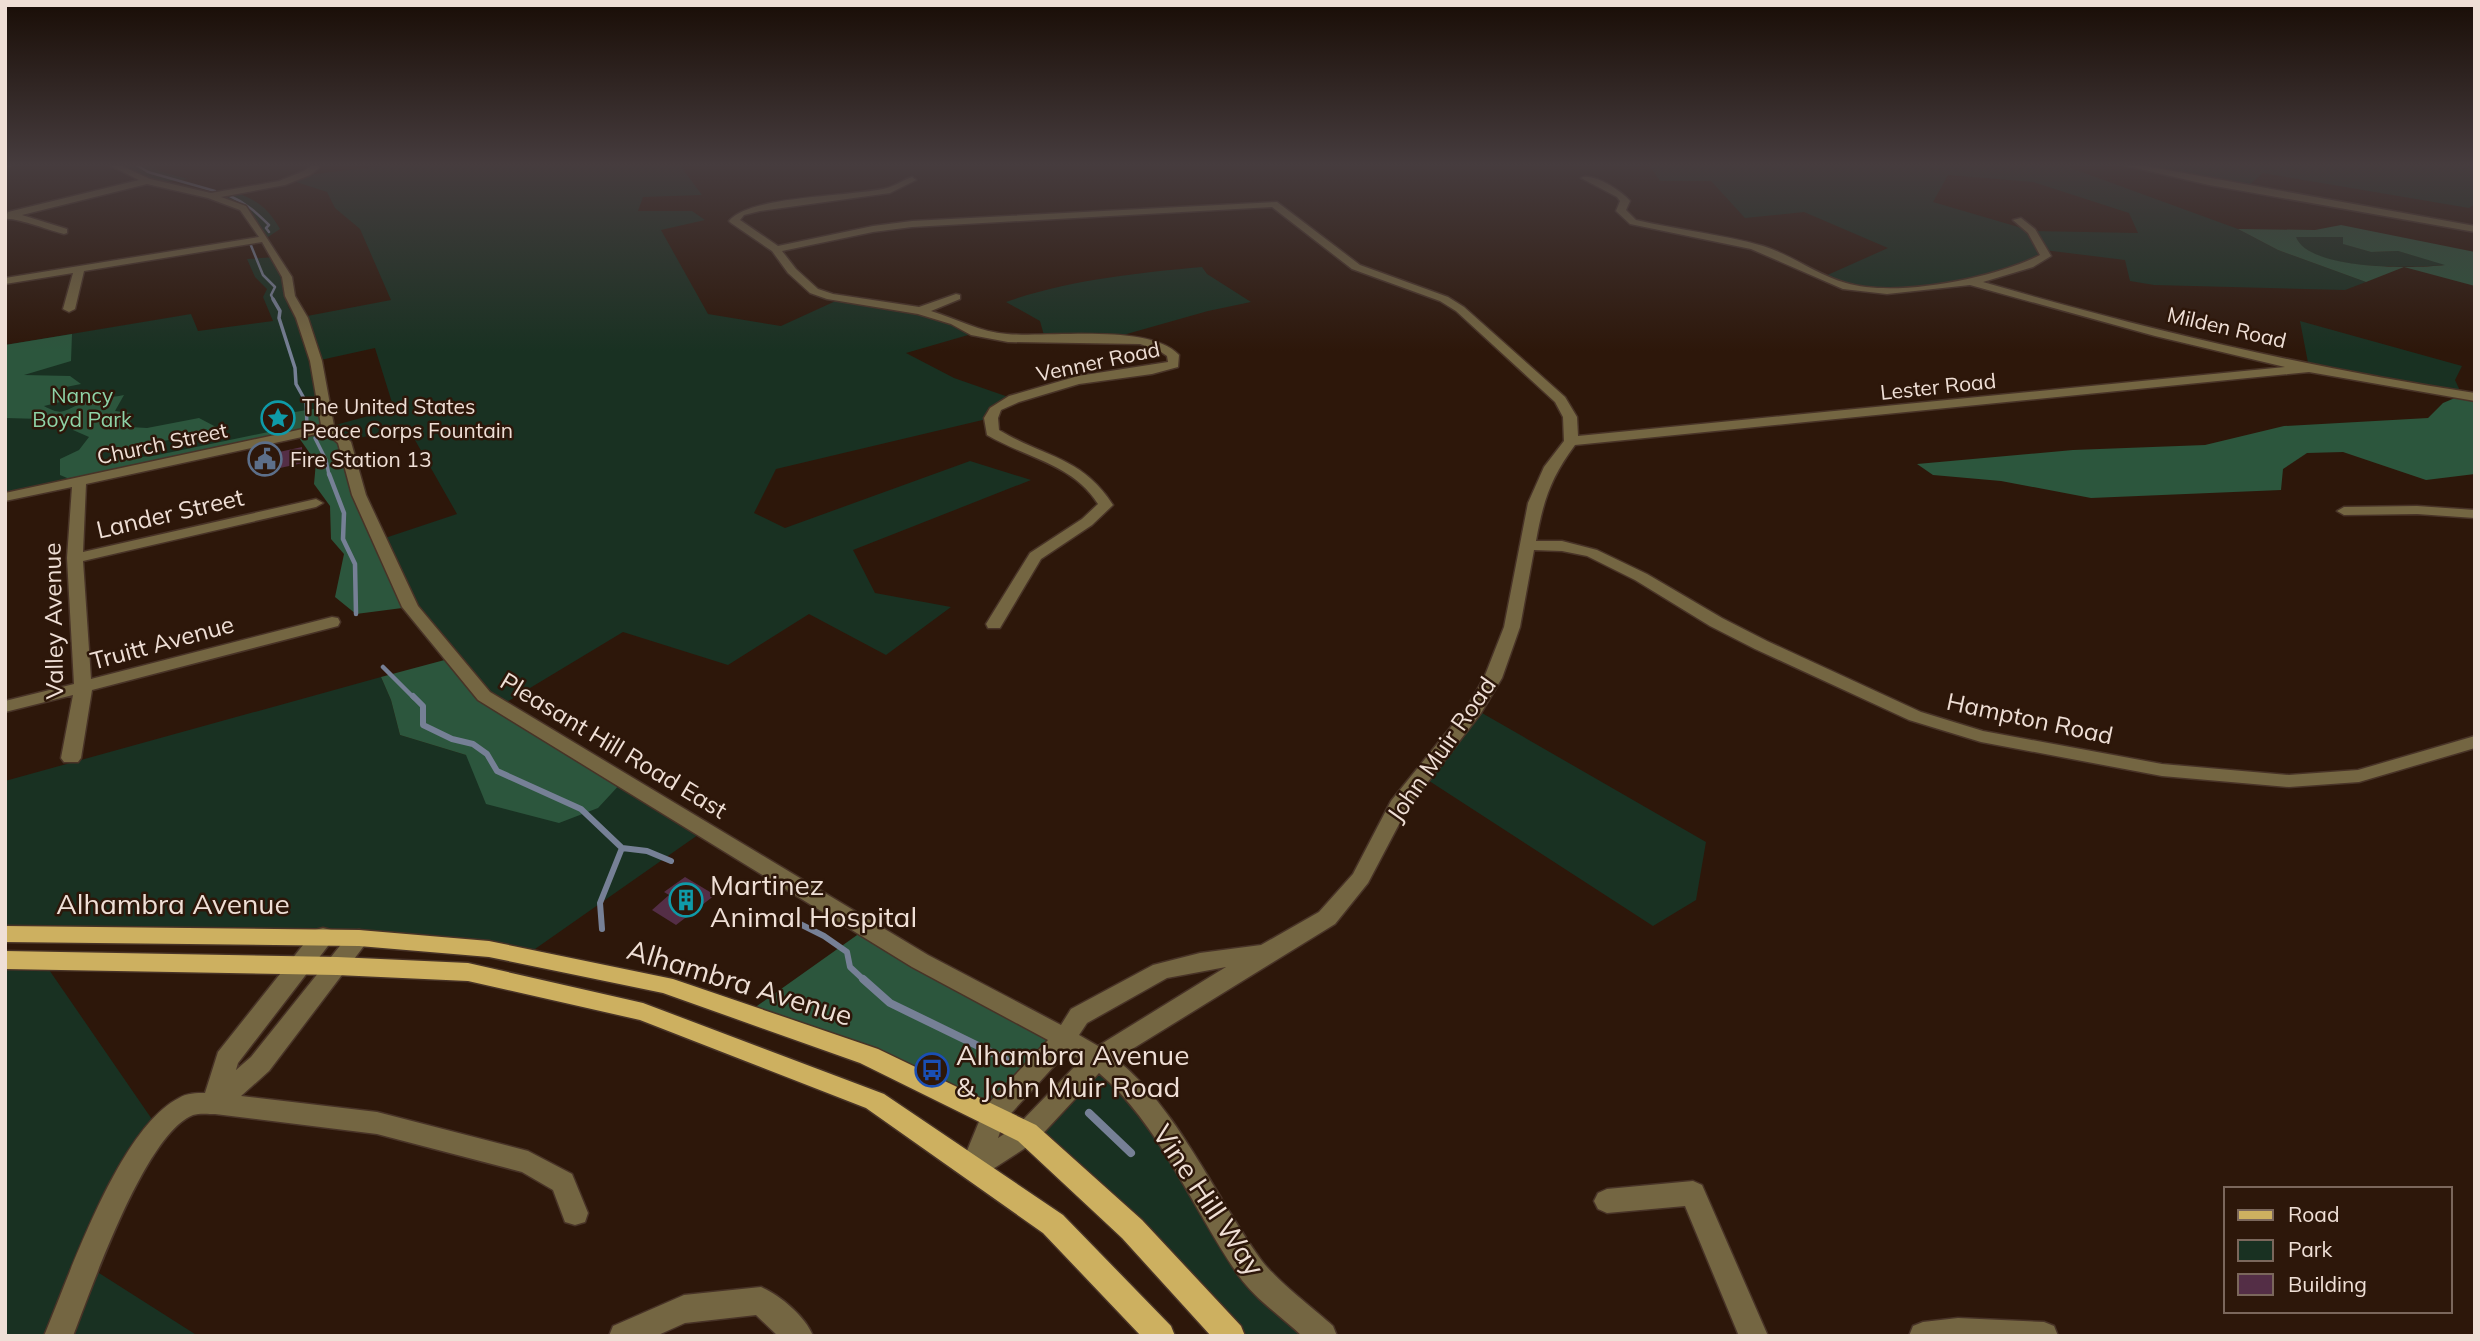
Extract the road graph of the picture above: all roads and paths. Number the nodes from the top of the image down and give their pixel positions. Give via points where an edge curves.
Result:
1 (43, 227) edge
2 (256, 227) edge
3 (742, 227) edge
4 (892, 227) edge
5 (1303, 227) edge
6 (1655, 227) edge
7 (2026, 227) edge
8 (64, 231) dead end
9 (265, 239) junction
10 (776, 249) junction
11 (79, 269) junction
12 (5, 281) edge
13 (1973, 282) junction
14 (956, 297) dead end
15 (69, 309) dead end
16 (920, 311) junction
17 (2309, 368) junction
18 (2475, 397) edge
19 (328, 428) junction
20 (1571, 442) junction
21 (79, 482) junction
22 (5, 497) edge
23 (316, 503) dead end
24 (2344, 511) dead end
25 (2475, 514) edge
26 (1526, 545) junction
27 (75, 558) junction
28 (331, 622) dead end
29 (994, 624) dead end
30 (83, 689) junction
31 (5, 708) edge
32 (2475, 742) edge
33 (71, 758) dead end
34 (5, 934) edge
35 (323, 936) junction
36 (359, 937) junction
37 (1266, 953) junction
38 (5, 960) edge
39 (300, 965) junction
40 (337, 966) junction
41 (1065, 1038) junction
42 (1098, 1058) junction
43 (215, 1103) junction
44 (994, 1115) junction
45 (1027, 1133) junction
46 (973, 1168) junction
47 (1607, 1201) dead end
48 (575, 1213) dead end
49 (58, 1336) edge
50 (623, 1336) edge
51 (799, 1336) edge
52 (1161, 1336) edge
53 (1231, 1336) edge
54 (1323, 1336) edge
55 (1754, 1336) edge
56 (1923, 1336) edge
57 (2044, 1336) edge

1 - 8 street
2 - 9 street, Pleasant Hill Road East
3 - 10 street, Venner Road
4 - 10 street
5 - 20 street via 1356,267 1460,309 1560,400 1570,417
6 - 13 street via 1758,248 1845,287 1880,292
7 - 13 street via 2046,256 2030,267
9 - 11 street
9 - 19 street, Pleasant Hill Road East via 287,277 290,296 302,317 316,361
10 - 16 street, Venner Road via 814,291
11 - 12 street
11 - 15 street
13 - 17 street, Milden Road via 2096,318
14 - 16 street
16 - 29 street, Venner Road via 975,333 1008,338 1141,340 1173,355 1174,364 1078,380 996,408 992,432 1011,445 1072,468 1097,487 1106,505 1034,556
17 - 18 street, Milden Road
17 - 20 street, Lester Road
19 - 21 street, Church Street
19 - 41 street, Pleasant Hill Road East via 344,442 359,495 410,607 484,696 920,961
20 - 26 street, John Muir Road via 1551,467 1535,503
21 - 22 street, Church Street
21 - 27 street, Valley Avenue
23 - 27 street, Lander Street
24 - 25 street
26 - 32 street, Hampton Road via 1592,553 1761,645 1914,716 1981,736 2162,770 2289,781 2359,776
26 - 37 street, John Muir Road via 1512,627 1493,678 1475,709 1398,806 1361,878 1327,918
27 - 30 street, Valley Avenue
28 - 30 street, Truitt Avenue
30 - 31 street, Truitt Avenue
30 - 33 street, Valley Avenue
34 - 35 main road, Alhambra Avenue
35 - 36 main road, Alhambra Avenue
35 - 39 street
36 - 40 street
36 - 44 main road, Alhambra Avenue via 489,949 665,985 869,1056
37 - 41 street, John Muir Road via 1161,971 1079,1016
37 - 42 street, John Muir Road
38 - 39 main road
39 - 40 main road
39 - 43 street via 227,1059
40 - 43 street via 260,1064
40 - 46 main road via 468,972 643,1012 875,1101
41 - 42 street, Vine Hill Way
41 - 44 street, John Muir Road
42 - 45 street, John Muir Road
42 - 54 street, Vine Hill Way via 1132,1086 1250,1269
43 - 48 street via 377,1123 528,1162 563,1182
43 - 49 street via 188,1105 158,1128 122,1187
44 - 45 main road, Alhambra Avenue
44 - 46 street, John Muir Road
45 - 46 street, John Muir Road
45 - 53 main road, Alhambra Avenue via 1132,1229
46 - 52 main road via 1052,1224
47 - 55 street via 1693,1193
50 - 51 street via 684,1309 761,1301
56 - 57 street via 1958,1332

